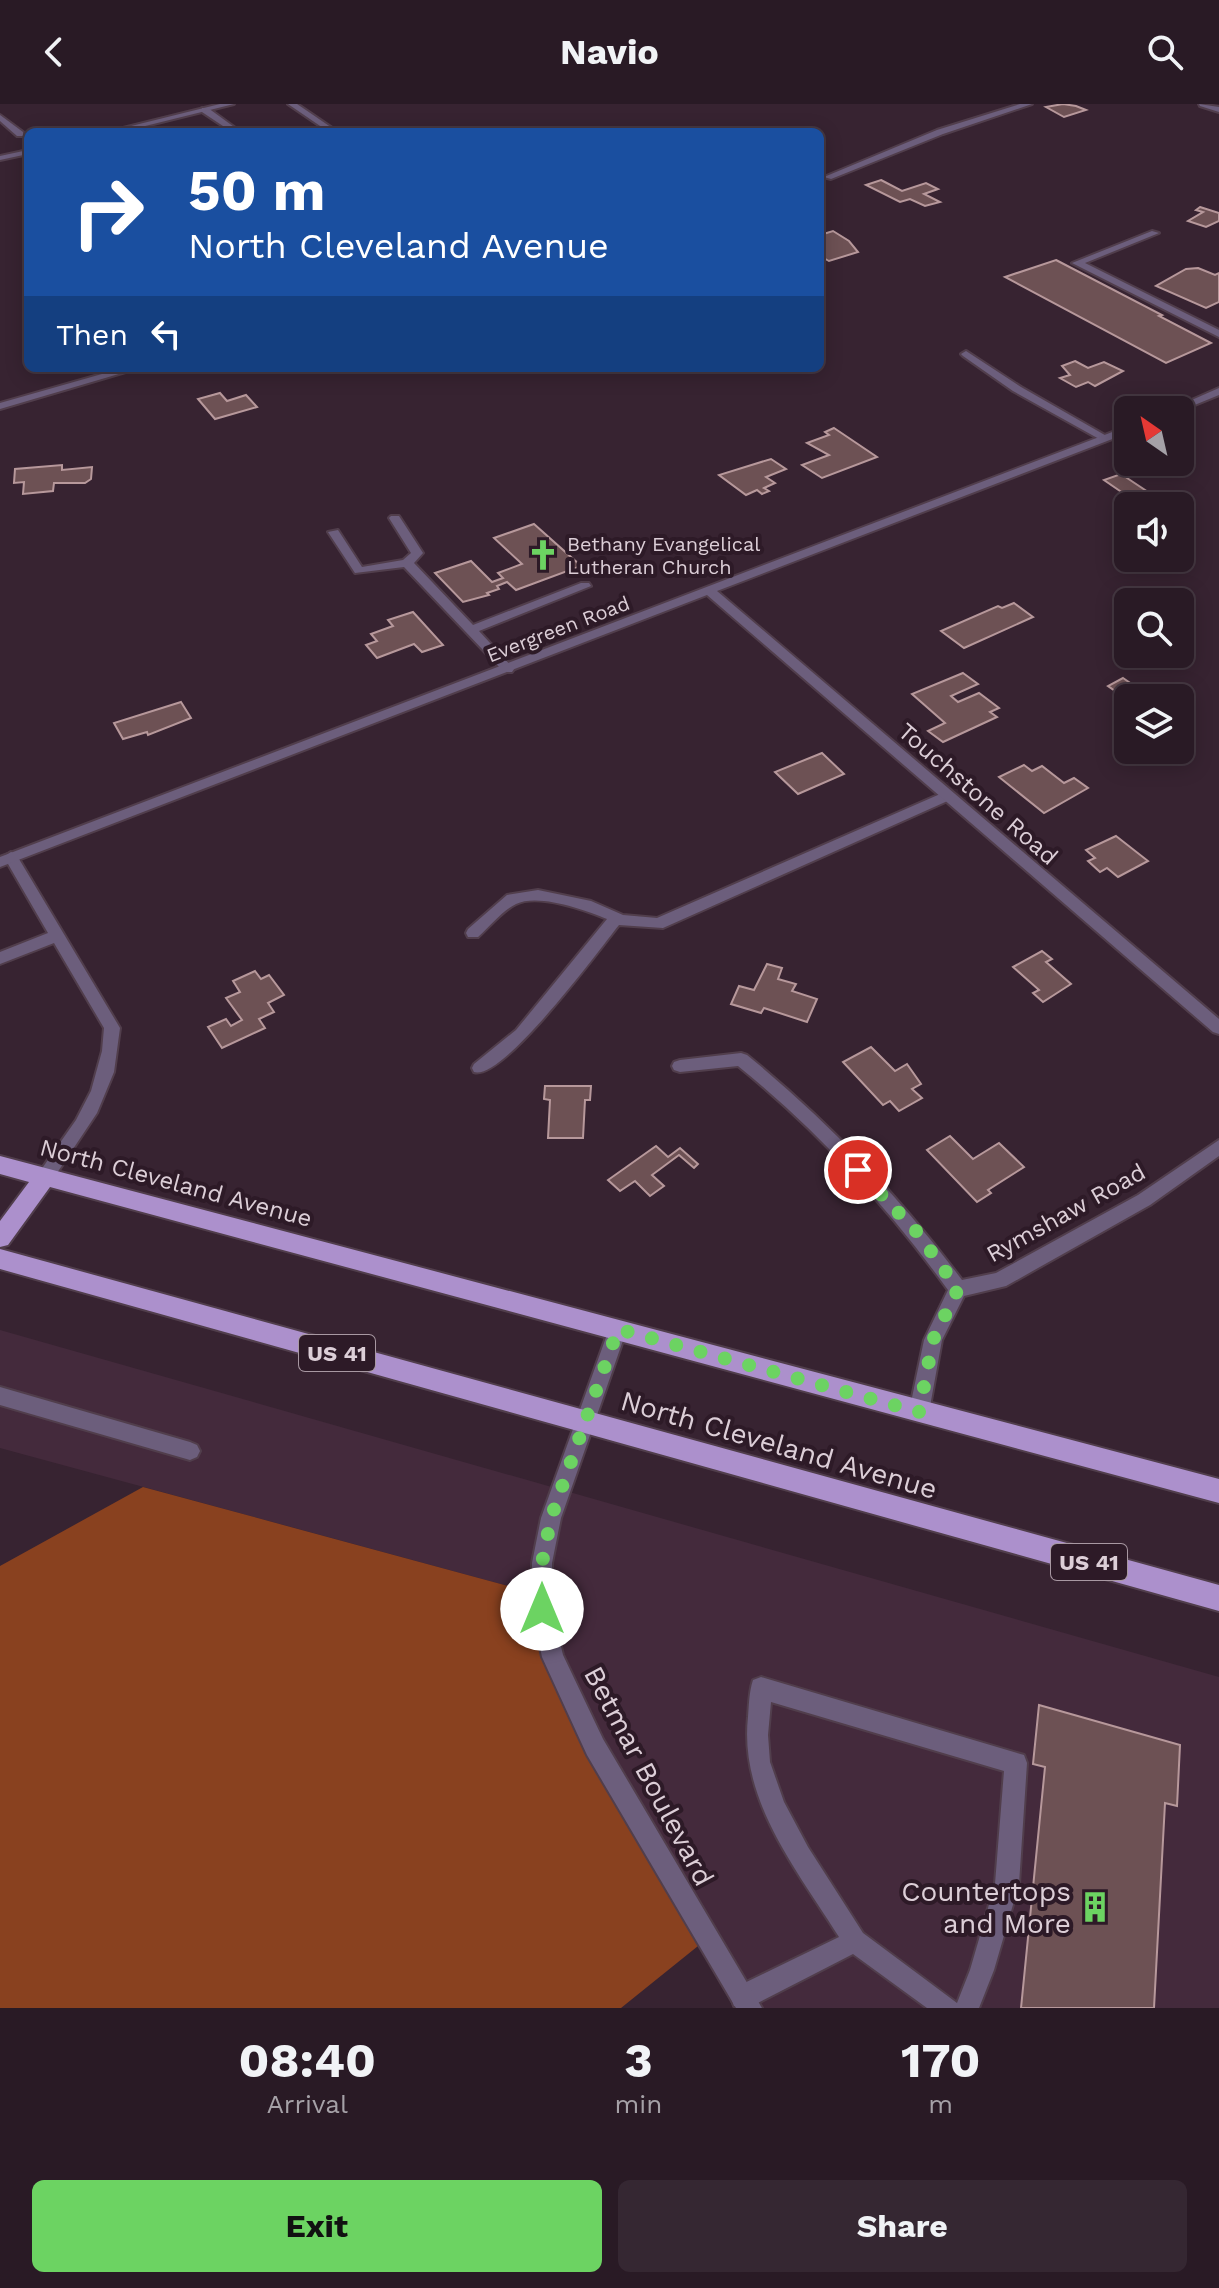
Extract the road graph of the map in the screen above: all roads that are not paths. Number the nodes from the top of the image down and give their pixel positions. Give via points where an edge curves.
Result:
1 (230, 104) edge
2 (292, 104) edge
3 (1028, 104) edge
4 (1203, 104) edge
5 (205, 110) junction
6 (1219, 110) edge
7 (0, 117) edge
8 (128, 128) edge
9 (231, 128) edge
10 (328, 128) edge
11 (20, 134) dead end
12 (24, 153) edge
13 (0, 158) edge
14 (828, 177) dead end
15 (1155, 233) dead end
16 (1219, 334) edge
17 (966, 354) dead end
18 (120, 372) edge
19 (1219, 391) edge
20 (1194, 402) edge
21 (0, 406) edge
22 (1114, 434) edge
23 (1105, 438) junction
24 (395, 518) dead end
25 (334, 532) dead end
26 (407, 563) junction
27 (585, 586) dead end
28 (710, 591) junction
29 (471, 630) junction
30 (508, 669) junction
31 (947, 796) junction
32 (6, 860) edge
33 (616, 918) junction
34 (473, 933) dead end
35 (58, 935) junction
36 (0, 958) edge
37 (1219, 1028) edge
38 (680, 1066) dead end
39 (480, 1068) dead end
40 (1219, 1147) edge
41 (0, 1165) edge
42 (45, 1177) junction
43 (0, 1238) edge
44 (0, 1259) edge
45 (958, 1289) junction
46 (618, 1329) junction
47 (0, 1396) edge
48 (919, 1412) junction
49 (586, 1421) junction
50 (190, 1451) dead end
51 (1219, 1491) edge
52 (1219, 1598) edge
53 (855, 1941) junction
54 (747, 2002) edge
55 (947, 2008) edge
56 (967, 2008) edge

1 - 5 street
2 - 10 street
3 - 14 street
4 - 6 street
5 - 8 street
5 - 9 street
7 - 11 street
12 - 13 street
15 - 16 street via 1077,263
17 - 23 street
18 - 21 street
19 - 20 street
22 - 23 street, Evergreen Road
23 - 28 street, Evergreen Road
24 - 26 street via 417,553
25 - 26 street via 359,571
26 - 29 street
27 - 29 street
28 - 30 street, Evergreen Road
28 - 31 street, Touchstone Road
29 - 30 street
30 - 32 street, Evergreen Road
31 - 33 street via 658,924
31 - 37 street, Touchstone Road
32 - 35 street
33 - 34 street via 591,906 538,895 512,899
33 - 39 street via 522,1034
35 - 36 street
35 - 42 street via 112,1028 111,1056 87,1119
38 - 45 street via 741,1059 770,1082 917,1232
40 - 45 street, Rymshaw Road via 1144,1200 1000,1280
41 - 42 main road, North Cleveland Avenue
42 - 43 main road
42 - 46 main road, North Cleveland Avenue
44 - 49 main road, North Cleveland Avenue / US 41
45 - 48 street via 933,1340
46 - 48 main road, North Cleveland Avenue
46 - 49 street, Betmar Boulevard
47 - 50 street
48 - 51 main road, North Cleveland Avenue
49 - 52 main road, North Cleveland Avenue / US 41
49 - 54 street, Betmar Boulevard via 551,1518 542,1563 542,1609 553,1657 595,1747
53 - 54 street
53 - 55 street
53 - 56 street via 795,1848 770,1796 758,1759 761,1688 1016,1763 1007,1884

